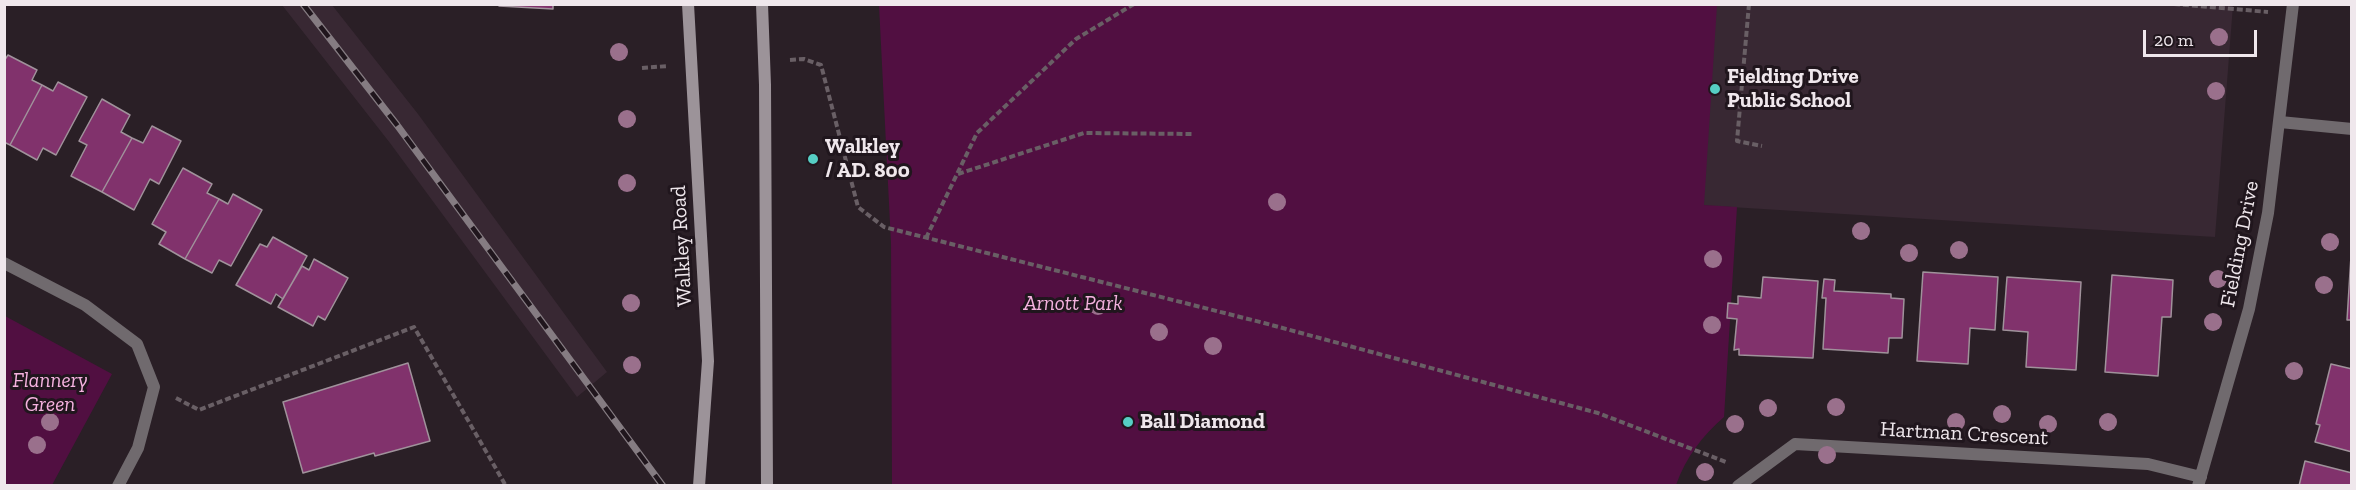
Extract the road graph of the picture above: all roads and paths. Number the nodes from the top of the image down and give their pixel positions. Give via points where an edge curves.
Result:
1 (688, 4) edge
2 (762, 4) edge
3 (1134, 4) edge
4 (1749, 4) edge
5 (2174, 4) edge
6 (2293, 10) edge
7 (804, 58) dead end
8 (2280, 122) junction
9 (2352, 129) edge
10 (1193, 134) dead end
11 (1762, 146) dead end
12 (957, 174) junction
13 (926, 238) junction
14 (4, 263) edge
15 (154, 387) junction
16 (1755, 473) junction
17 (2200, 481) edge
18 (118, 486) edge
19 (506, 486) edge
20 (699, 486) edge
21 (767, 486) edge
22 (1738, 486) edge

1 - 20 main road, Walkley Road via 708,361
2 - 21 main road
3 - 12 path via 1076,39 977,133
4 - 11 path via 1737,141
5 - 6 path
6 - 8 street, Fielding Drive
7 - 13 path via 821,65 858,207 884,227
8 - 9 street
8 - 17 street, Fielding Drive via 2268,213 2248,309
10 - 12 path via 1084,133
12 - 13 path
13 - 16 path via 1598,413
14 - 15 street via 85,305 137,344
15 - 18 street via 138,448
15 - 19 path via 199,410 414,327
16 - 17 street, Hartman Crescent via 1795,444 2148,464
16 - 22 street, Hartman Crescent

